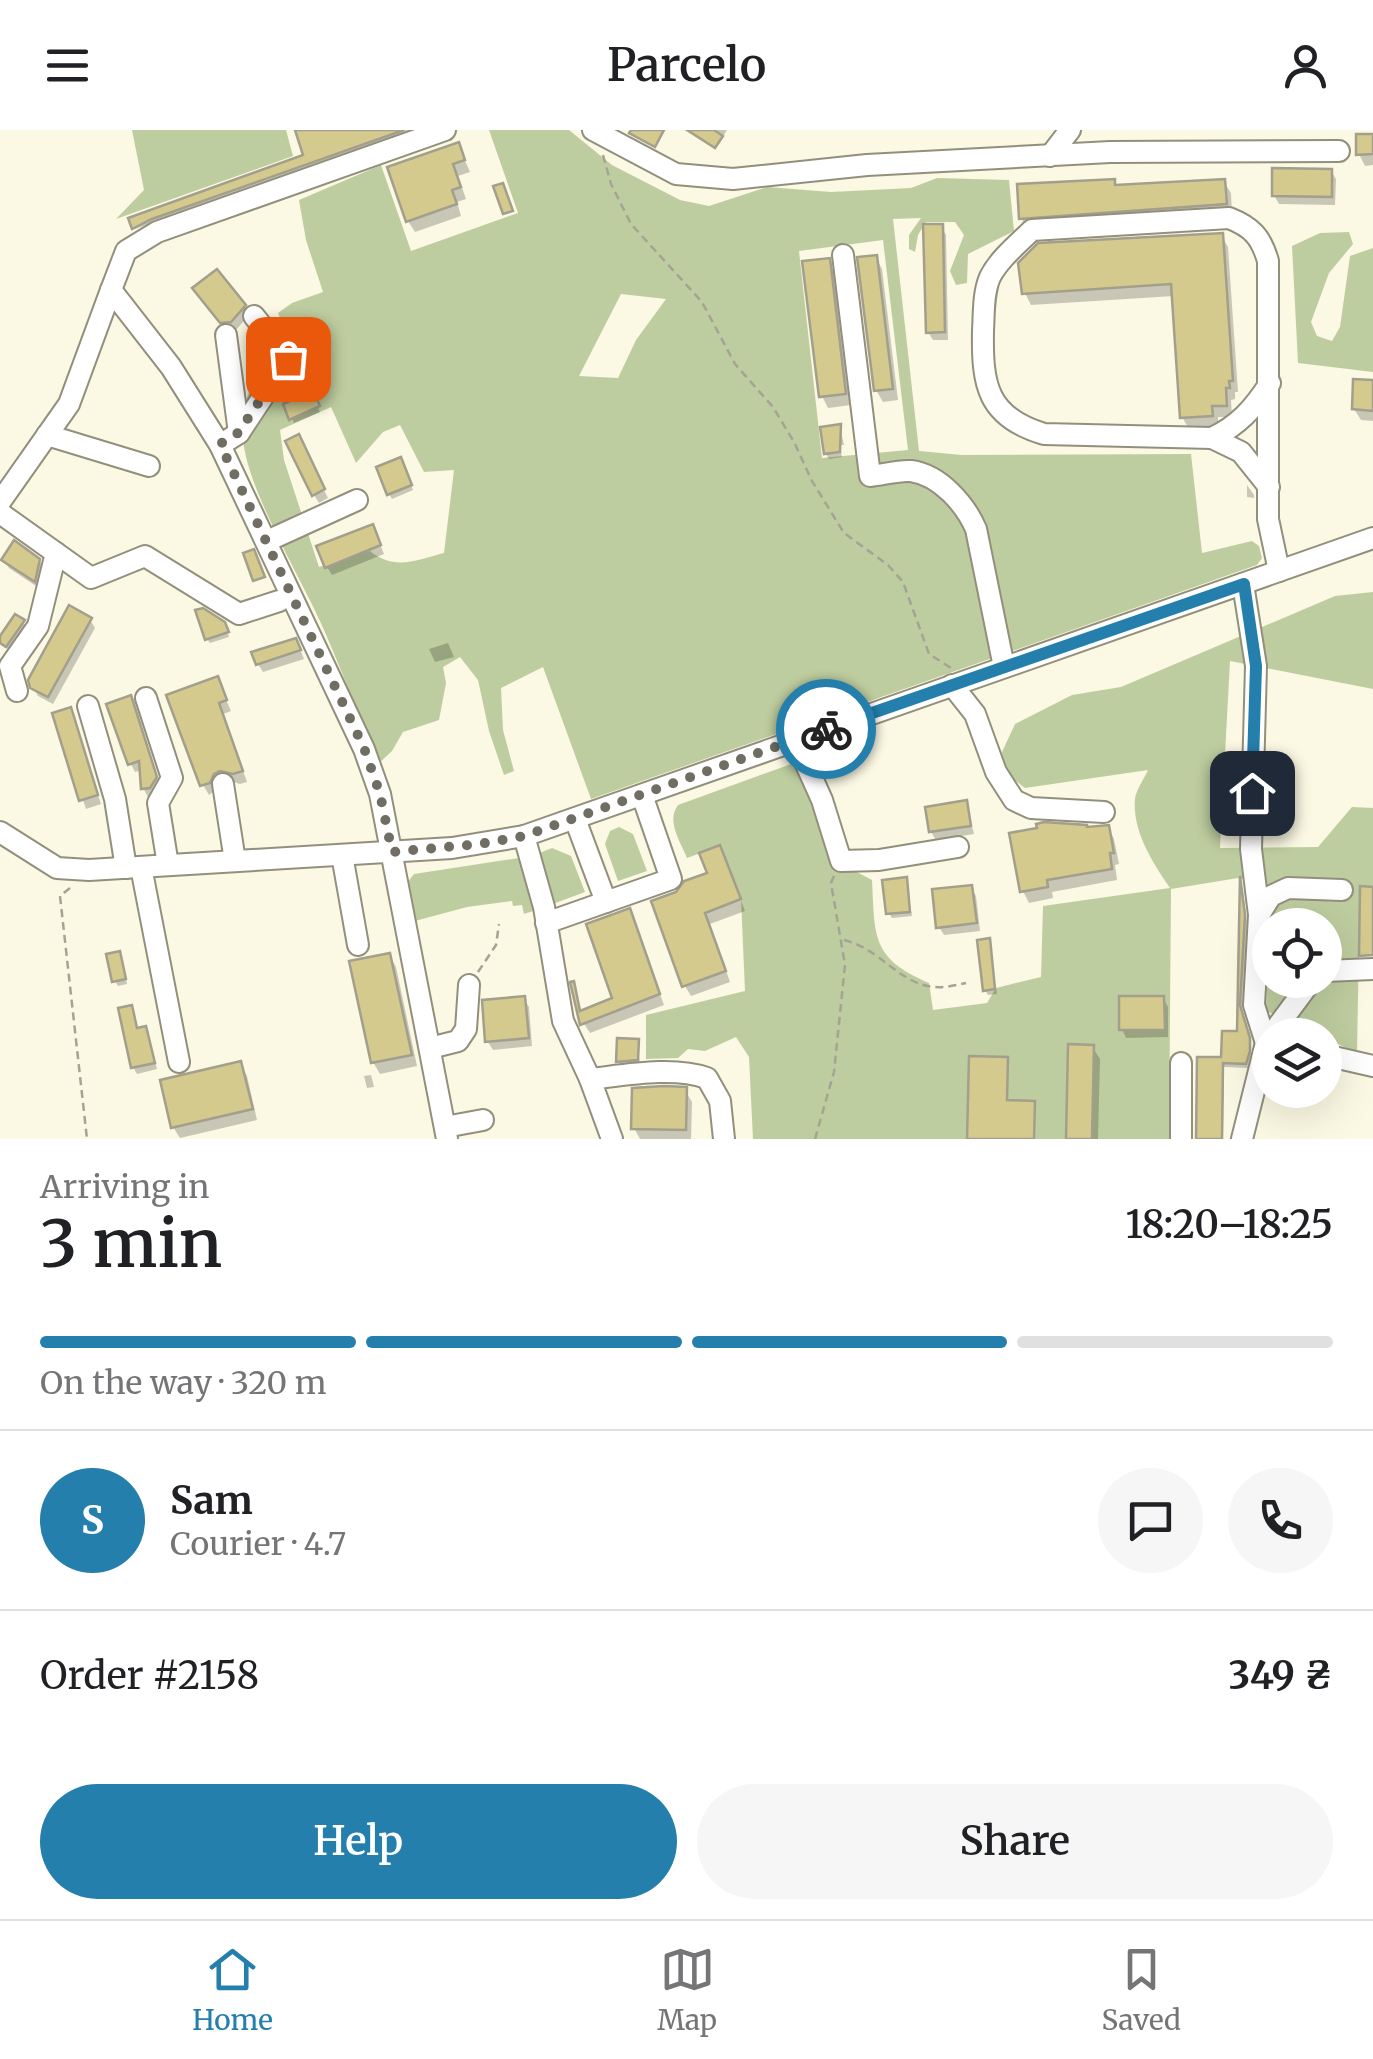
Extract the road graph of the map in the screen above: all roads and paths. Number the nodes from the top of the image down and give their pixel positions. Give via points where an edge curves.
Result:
1 (445, 130) edge
2 (1070, 130) edge
3 (595, 131) edge
4 (1340, 151) dead end
5 (1050, 156) junction
6 (843, 255) dead end
7 (111, 290) junction
8 (254, 316) dead end
9 (226, 335) dead end
10 (1270, 384) junction
11 (47, 435) junction
12 (1212, 438) junction
13 (229, 439) junction
14 (150, 466) dead end
15 (1269, 486) junction
16 (357, 500) dead end
17 (0, 502) edge
18 (0, 513) edge
19 (1373, 538) edge
20 (267, 541) junction
21 (56, 553) junction
22 (1279, 572) junction
23 (1244, 584) junction
24 (279, 601) dead end
25 (1004, 667) junction
26 (961, 682) junction
27 (16, 691) dead end
28 (146, 698) dead end
29 (88, 706) dead end
30 (795, 740) junction
31 (223, 784) dead end
32 (642, 795) junction
33 (1104, 812) dead end
34 (576, 819) junction
35 (0, 832) edge
36 (524, 836) junction
37 (958, 848) dead end
38 (392, 852) junction
39 (342, 855) junction
40 (841, 861) junction
41 (235, 862) junction
42 (168, 865) junction
43 (134, 867) junction
44 (89, 870) junction
45 (1342, 890) dead end
46 (606, 902) junction
47 (1258, 908) edge
48 (1263, 908) edge
49 (546, 923) junction
50 (499, 924) dead end
51 (842, 940) junction
52 (358, 945) dead end
53 (966, 984) dead end
54 (469, 985) joint
55 (430, 1048) junction
56 (1342, 1059) edge
57 (179, 1062) dead end
58 (1181, 1063) dead end
59 (1373, 1066) edge
60 (590, 1079) junction
61 (1254, 1108) edge
62 (484, 1120) dead end
63 (446, 1133) edge
64 (87, 1139) edge
65 (612, 1139) edge
66 (724, 1139) edge
67 (815, 1139) edge
68 (1180, 1139) edge
69 (1242, 1139) edge

1 - 7 lane via 157,232 126,251
2 - 5 lane
3 - 5 lane via 676,174 732,179
3 - 26 path via 631,224 702,302 735,364 773,407 844,533 903,582 929,654
4 - 5 lane
6 - 25 lane via 870,476 912,471 940,484 966,508
7 - 11 lane via 69,404
7 - 13 lane
8 - 13 lane via 288,359
9 - 13 lane
10 - 12 lane via 1251,412
10 - 12 lane via 1268,261 1249,226 1229,218 1032,230 990,276 982,366 995,405 1010,420 1044,434
10 - 15 lane
11 - 14 lane
11 - 17 lane
12 - 15 lane via 1242,452
13 - 20 lane
15 - 22 lane
16 - 20 lane
18 - 21 lane
19 - 22 lane
20 - 38 lane via 364,748
21 - 24 lane via 90,578 145,556 239,614
21 - 27 lane via 38,626 10,666
22 - 23 lane
23 - 25 lane
23 - 47 lane via 1256,666 1252,849
25 - 26 lane
26 - 30 lane
26 - 33 lane via 1014,800 1031,808
28 - 42 lane via 172,778 158,803
29 - 43 lane
30 - 32 lane
30 - 40 lane
31 - 41 lane
32 - 34 lane
32 - 46 lane via 671,879
34 - 36 lane
34 - 46 lane
35 - 44 lane via 57,868
36 - 38 lane
36 - 49 lane
37 - 40 lane
38 - 39 lane
38 - 55 lane
39 - 41 lane
39 - 52 lane
40 - 51 path via 831,884
41 - 42 lane
42 - 43 lane
43 - 44 lane
43 - 57 lane
44 - 64 path via 60,896
45 - 48 lane via 1288,888 1270,896
46 - 49 lane
49 - 60 lane via 563,1022
50 - 54 path via 496,945
51 - 53 path via 864,944 909,980 935,987
51 - 67 path via 834,1072
54 - 55 lane via 466,1029 458,1041
55 - 63 lane
56 - 59 lane
58 - 68 lane
60 - 65 lane
60 - 66 lane via 708,1078 720,1101
61 - 69 lane
62 - 63 lane

